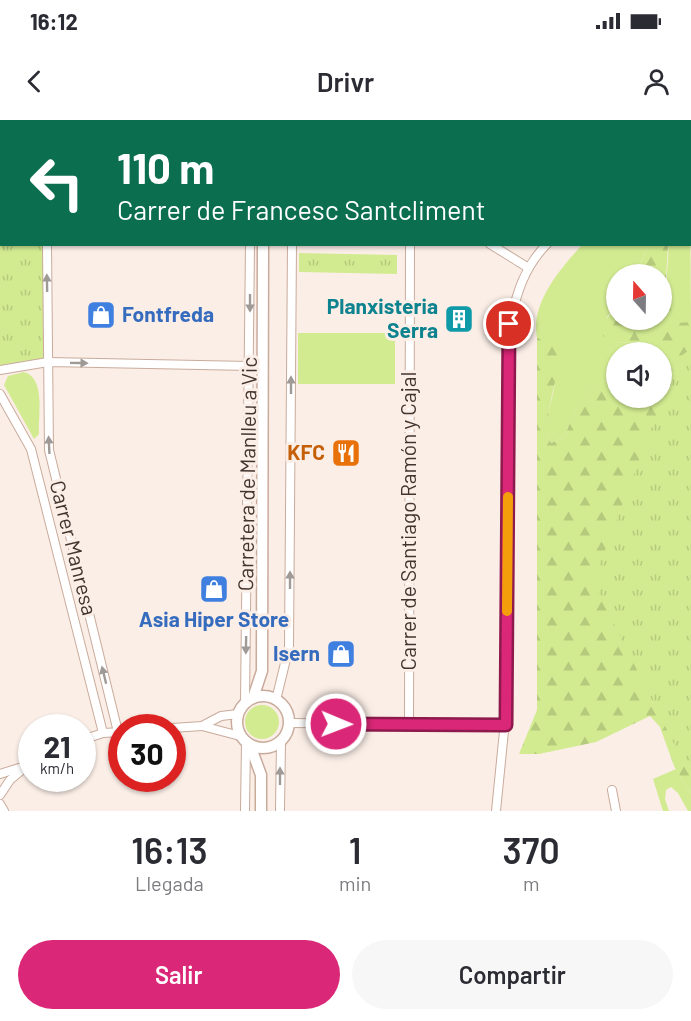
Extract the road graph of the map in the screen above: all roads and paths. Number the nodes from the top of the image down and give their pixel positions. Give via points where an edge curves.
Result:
1 (47, 246) edge
2 (250, 246) edge
3 (263, 246) edge
4 (292, 246) edge
5 (410, 246) edge
6 (492, 246) edge
7 (545, 246) edge
8 (527, 267) junction
9 (48, 362) junction
10 (250, 366) junction
11 (0, 370) edge
12 (0, 394) edge
13 (262, 671) junction
14 (275, 699) junction
15 (249, 701) junction
16 (115, 714) edge
17 (238, 714) junction
18 (290, 723) junction
19 (506, 725) junction
20 (202, 726) junction
21 (409, 726) junction
22 (186, 727) edge
23 (108, 733) edge
24 (103, 734) junction
25 (96, 736) edge
26 (245, 741) junction
27 (276, 744) junction
28 (18, 768) edge
29 (0, 774) edge
30 (18, 774) edge
31 (261, 775) junction
32 (612, 790) dead end
33 (0, 795) edge
34 (0, 804) edge
35 (4, 811) edge
36 (245, 811) edge
37 (261, 811) edge
38 (280, 811) edge
39 (496, 811) edge
40 (616, 811) edge

9 -> 1 street, Carrer Manresa
2 -> 10 street, Carretera de Manlleu a Vic
3 - 13 street, Carretera de Manlleu a Vic
14 -> 4 street, Carretera de Manlleu a Vic via 289,648
5 - 21 street, Carrer de Santiago Ramón y Cajal
6 - 8 street
7 - 8 street
8 - 19 street via 509,324
9 -> 10 street
9 - 11 street
16 -> 9 street, Carrer Manresa via 49,450
10 -> 15 street, Carretera de Manlleu a Vic
12 - 24 street via 31,449
13 - 14 street, Carretera de Manlleu a Vic
13 - 15 street, Carretera de Manlleu a Vic
14 - 15 street
14 - 18 street
15 - 17 street
17 - 20 street via 221,716
17 - 26 street via 237,725
18 - 21 street
18 - 27 street
19 - 21 street
19 - 39 street
20 - 22 street
20 - 26 street
23 - 24 street
24 - 25 street
26 - 27 street via 261,749
26 - 31 street
26 - 36 street
27 - 31 street
38 -> 27 street
28 - 29 street
30 - 33 street
31 - 37 street
32 - 40 street
34 - 35 street

